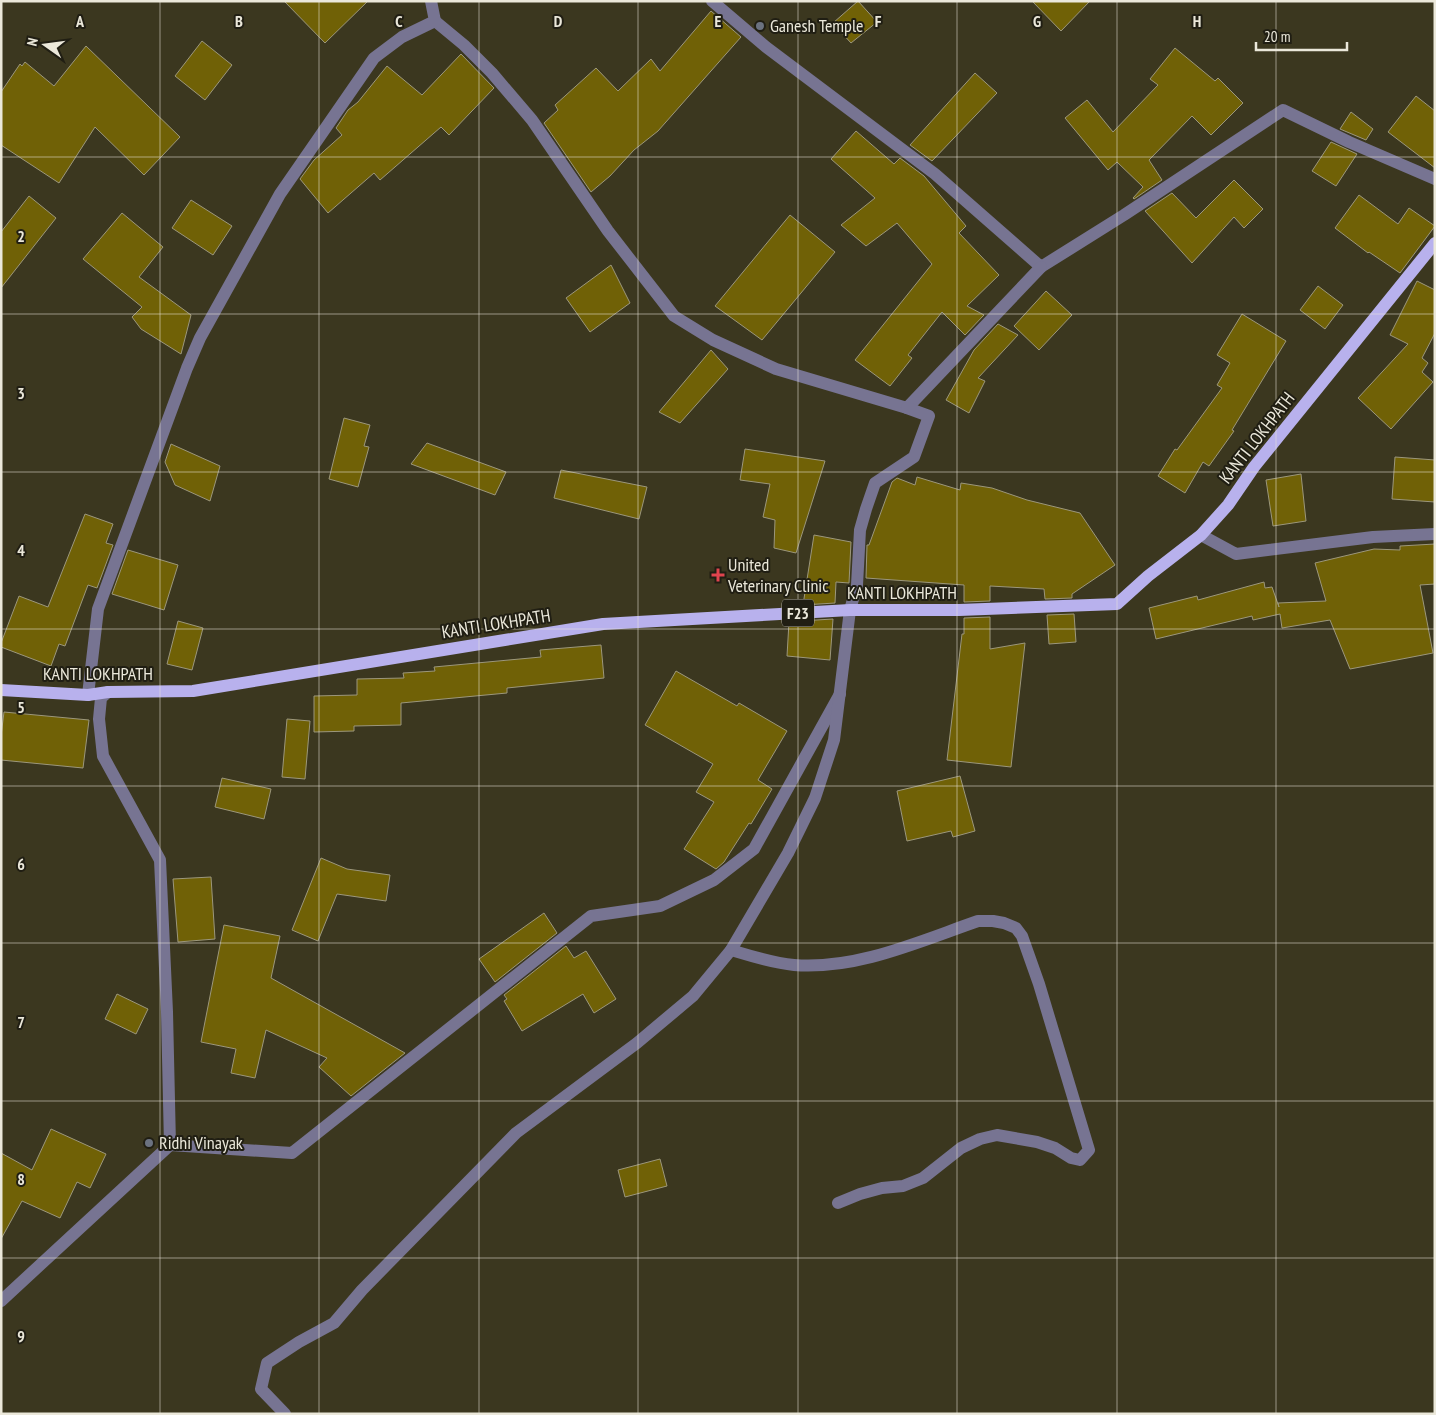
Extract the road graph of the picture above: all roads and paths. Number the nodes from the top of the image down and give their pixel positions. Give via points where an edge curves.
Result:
1 (431, 1) edge
2 (712, 1) edge
3 (435, 22) junction
4 (1435, 179) edge
5 (1435, 243) edge
6 (1041, 267) junction
7 (907, 408) junction
8 (1435, 534) edge
9 (1201, 536) junction
10 (850, 610) junction
11 (1, 690) edge
12 (108, 692) junction
13 (840, 694) junction
14 (88, 695) junction
15 (730, 950) junction
16 (170, 1145) junction
17 (838, 1203) dead end
18 (1, 1301) edge
19 (285, 1414) edge

1 - 3 street
2 - 6 street via 766,47 935,174
3 - 7 street via 492,73 532,120 608,231 674,316 713,340 776,369
3 - 14 street via 402,37 374,58 280,194 200,338 186,368 98,609
4 - 6 street via 1283,110
5 - 9 main road, KANTI LOKHPATH / F23
6 - 7 street
7 - 10 street via 929,416 914,457 875,483 860,530 857,585
8 - 9 street via 1373,537 1236,554
9 - 10 main road, KANTI LOKHPATH / F23 via 1117,604
10 - 12 main road, KANTI LOKHPATH / F23 via 603,624 193,691
10 - 13 street
11 - 14 main road, KANTI LOKHPATH / F23
12 - 14 main road, KANTI LOKHPATH / F23
12 - 16 street via 101,698 98,719 103,756 160,860
13 - 15 street via 834,740 815,798 788,854
13 - 16 street via 754,849 714,880 660,906 591,916 292,1153
15 - 17 street via 794,965 820,964 846,962 888,952 978,921 1004,923 1016,928 1022,936 1089,1150 1085,1156 1080,1160 1037,1142 998,1135 961,1148 923,1178
15 - 19 street via 686,1002 637,1043 516,1133 362,1290 334,1323 267,1363 261,1389
16 - 18 street

